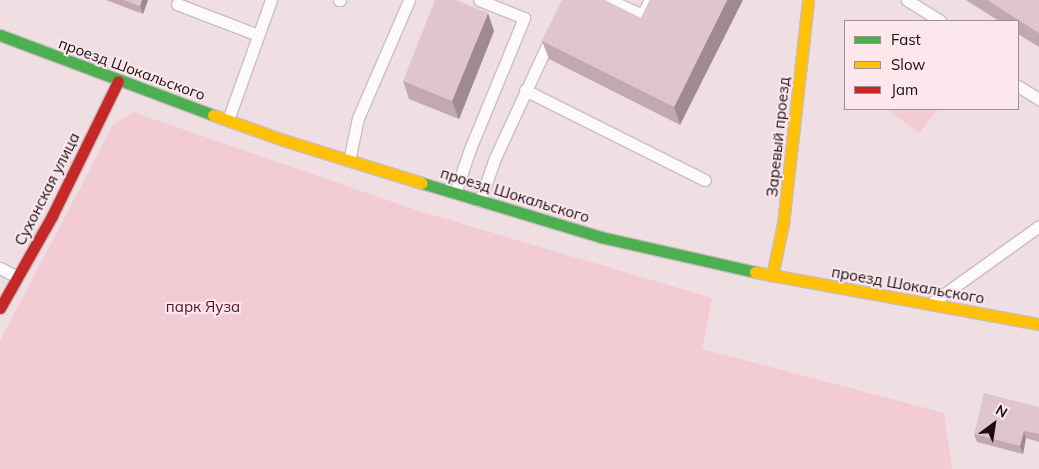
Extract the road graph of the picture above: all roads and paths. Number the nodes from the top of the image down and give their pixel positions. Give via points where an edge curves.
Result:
1 (271, 0) edge
2 (410, 0) edge
3 (479, 0) edge
4 (609, 0) edge
5 (650, 0) edge
6 (808, 0) edge
7 (906, 0) edge
8 (177, 4) dead end
9 (938, 20) edge
10 (558, 23) edge
11 (0, 35) edge
12 (258, 35) junction
13 (118, 81) junction
14 (1019, 87) edge
15 (525, 90) junction
16 (1039, 99) edge
17 (228, 120) junction
18 (349, 161) junction
19 (705, 180) dead end
20 (455, 193) junction
21 (480, 201) junction
22 (1039, 226) edge
23 (0, 268) edge
24 (772, 276) junction
25 (18, 277) junction
26 (929, 304) junction
27 (0, 308) edge
28 (1039, 324) edge

1 - 12 lane
2 - 18 lane via 358,118
3 - 20 lane via 524,18
4 - 5 lane via 642,16
6 - 24 street, Заревый проезд via 783,224
7 - 9 lane
8 - 12 lane
10 - 15 lane
11 - 13 street, проезд Шокальского
12 - 17 lane
13 - 17 street, проезд Шокальского
13 - 25 street, Сухонская улица via 52,216
14 - 16 lane
15 - 19 lane
15 - 21 lane
17 - 18 street, проезд Шокальского
18 - 20 street, проезд Шокальского
20 - 21 street, проезд Шокальского
21 - 24 street, проезд Шокальского via 681,257
22 - 26 lane
23 - 25 lane
24 - 26 street, проезд Шокальского
25 - 27 street, Сухонская улица
26 - 28 street, проезд Шокальского

